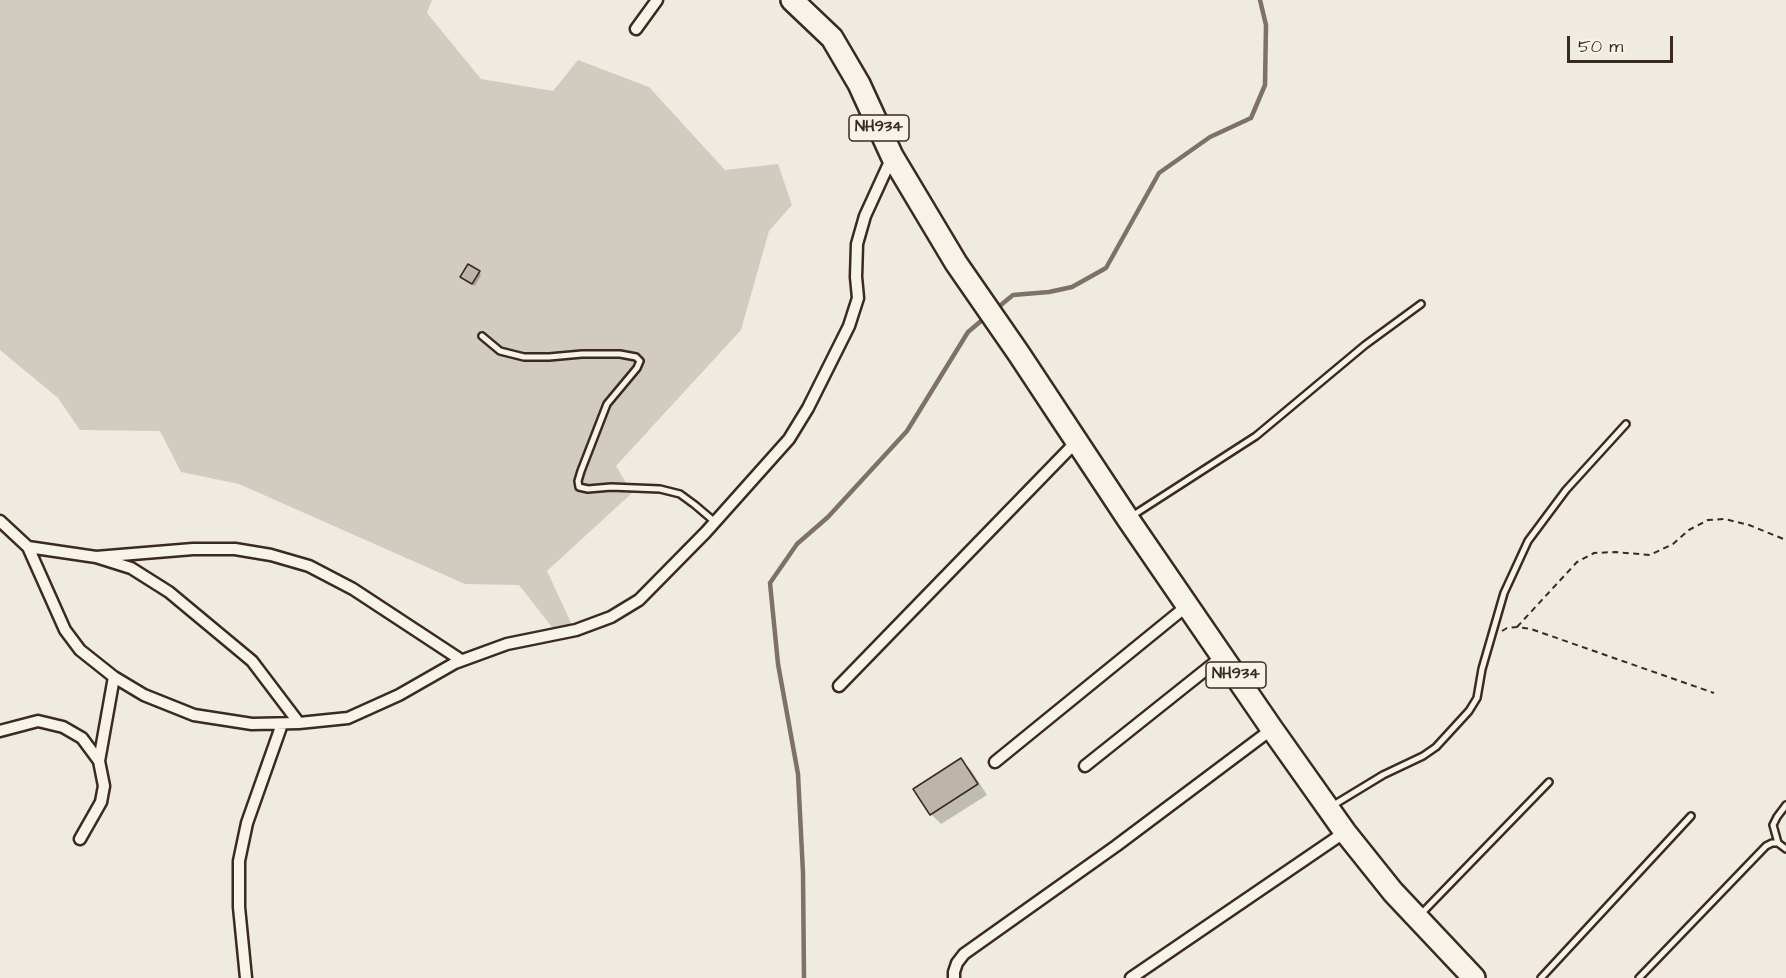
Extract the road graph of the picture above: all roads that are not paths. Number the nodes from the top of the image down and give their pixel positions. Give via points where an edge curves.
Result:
1 (657, 0) edge
2 (792, 0) edge
3 (636, 28) dead end
4 (892, 156) junction
5 (1421, 304) dead end
6 (482, 336) dead end
7 (1626, 424) dead end
8 (1077, 441) junction
9 (1128, 519) junction
10 (715, 522) junction
11 (2, 527) edge
12 (28, 547) junction
13 (96, 557) junction
14 (1188, 605) junction
15 (1223, 656) junction
16 (461, 660) junction
17 (114, 677) junction
18 (839, 686) dead end
19 (299, 723) junction
20 (282, 724) junction
21 (1272, 729) junction
22 (0, 730) edge
23 (99, 761) junction
24 (995, 762) dead end
25 (1085, 766) dead end
26 (1549, 782) dead end
27 (1786, 805) edge
28 (1328, 808) junction
29 (1691, 816) dead end
30 (1345, 832) junction
31 (80, 838) dead end
32 (1778, 843) junction
33 (1786, 849) edge
34 (1417, 918) junction
35 (246, 978) edge
36 (954, 978) edge
37 (1131, 978) edge
38 (1474, 978) edge
39 (1541, 978) edge
40 (1639, 978) edge

1 - 3 street
2 - 4 highway, NH934 via 832,38 859,84
4 - 8 highway, NH934 via 956,263
4 - 10 street via 856,244 858,298 849,326 789,439
5 - 9 lane via 1256,436
6 - 10 lane via 500,351 524,357 636,357 640,361 637,368 607,404 580,471 579,487 660,489 680,494
7 - 28 lane via 1566,490 1528,542 1504,593 1477,698 1469,711 1423,756
8 - 9 highway, NH934
8 - 18 street
9 - 14 highway, NH934
10 - 16 street via 639,600 611,617
11 - 12 street
12 - 13 street
12 - 17 street via 65,630 80,651
13 - 16 street via 235,549 281,558 309,566 353,589
13 - 19 street via 131,568 169,592 252,661
14 - 15 highway, NH934
14 - 24 street
15 - 21 highway, NH934
15 - 25 street
16 - 19 street via 348,718
17 - 20 street via 144,695 194,715 252,724
17 - 23 street
19 - 20 street
20 - 35 street via 247,824 239,861
21 - 28 highway, NH934
21 - 36 street via 964,954
22 - 23 street via 38,721 63,727 81,738
23 - 31 street via 105,786
26 - 34 lane
27 - 32 lane via 1773,825
28 - 30 highway, NH934
29 - 39 lane
30 - 34 highway, NH934
30 - 37 street
32 - 33 lane
32 - 40 lane via 1766,846
34 - 38 highway, NH934

